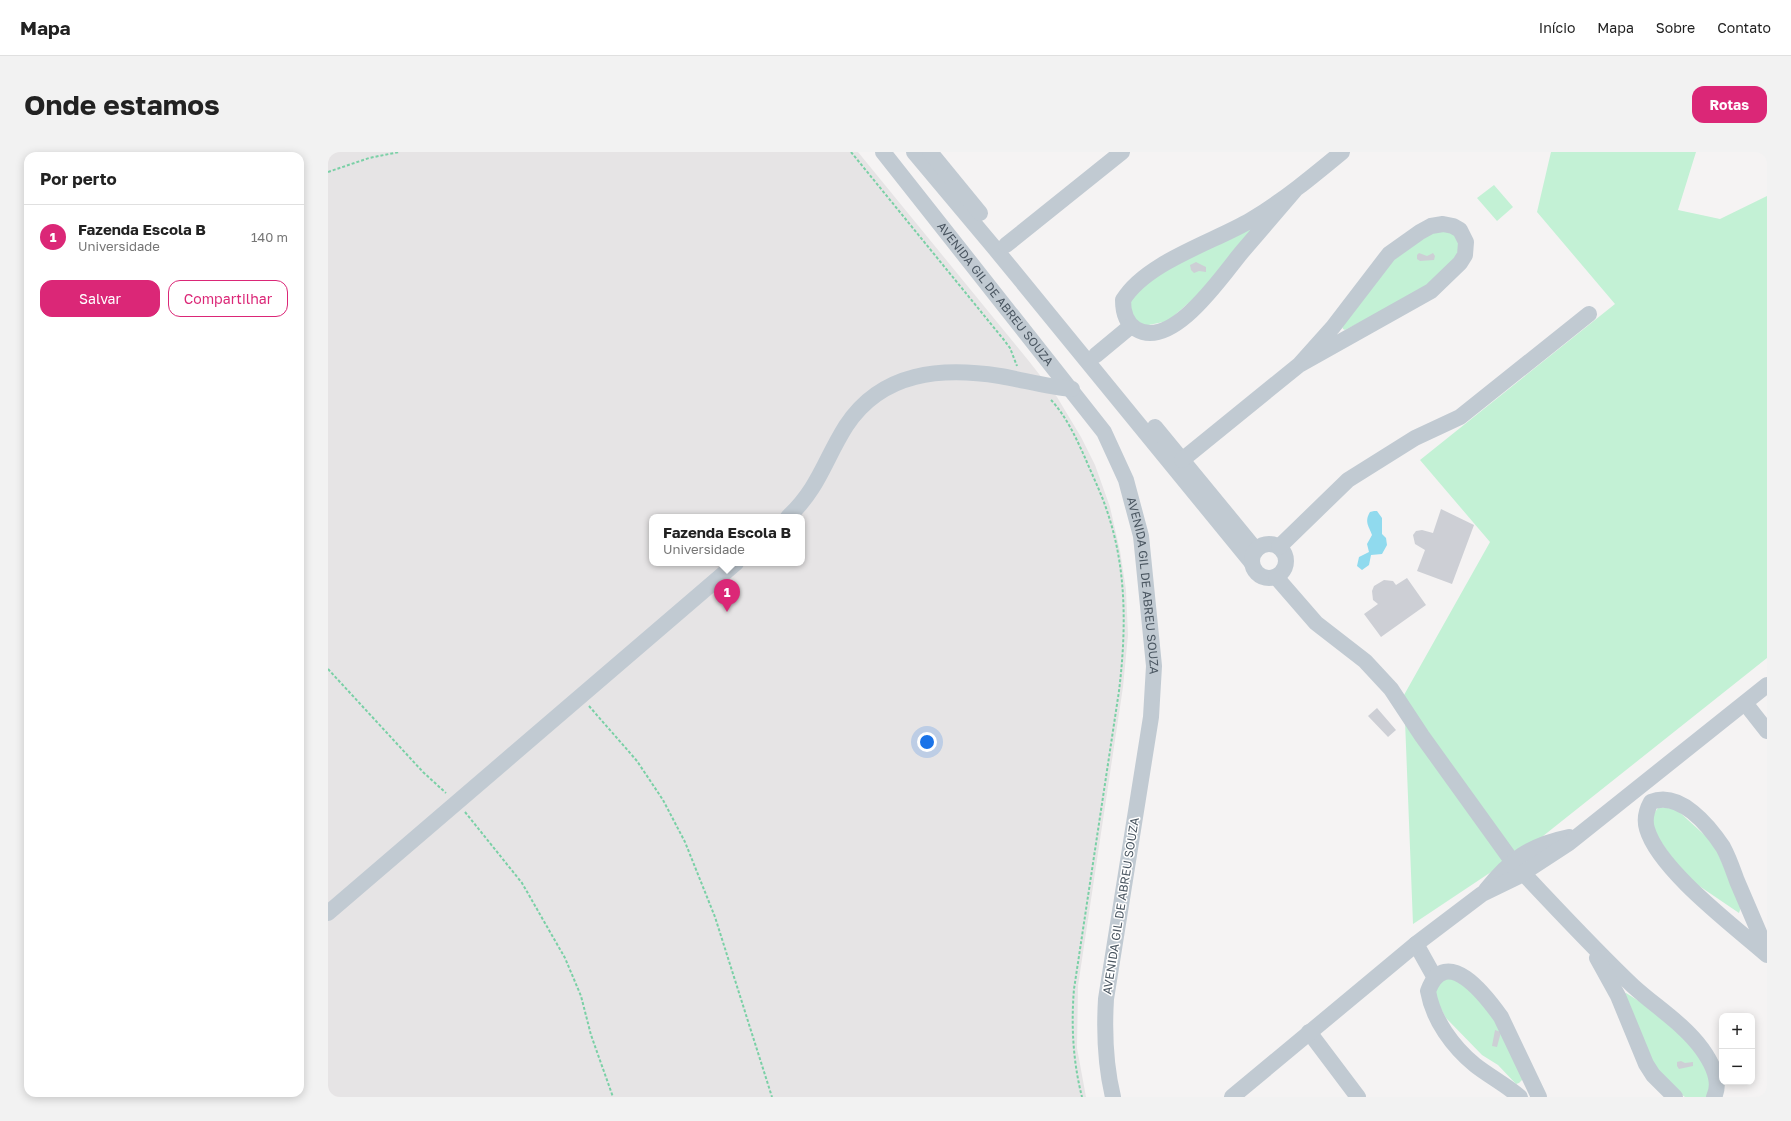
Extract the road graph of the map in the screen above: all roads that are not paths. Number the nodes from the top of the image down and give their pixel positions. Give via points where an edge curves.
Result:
1 (883, 152) edge
2 (914, 152) edge
3 (930, 152) edge
4 (1122, 152) edge
5 (1342, 152) edge
6 (1255, 226) junction
7 (1006, 245) junction
8 (1589, 314) dead end
9 (1131, 326) junction
10 (1337, 334) junction
11 (1096, 355) junction
12 (1072, 389) junction
13 (1182, 460) junction
14 (791, 514) edge
15 (1279, 547) junction
16 (1254, 556) junction
17 (733, 566) edge
18 (1279, 574) junction
19 (1767, 685) edge
20 (1745, 703) junction
21 (1767, 731) edge
22 (1639, 788) junction
23 (1652, 802) junction
24 (1579, 835) junction
25 (1512, 861) junction
26 (1523, 873) junction
27 (1482, 894) junction
28 (328, 912) edge
29 (1751, 913) junction
30 (1733, 925) junction
31 (1587, 940) junction
32 (1416, 944) junction
33 (1767, 951) edge
34 (1767, 955) edge
35 (1435, 978) junction
36 (1633, 986) junction
37 (1618, 996) junction
38 (1309, 1032) junction
39 (1536, 1090) edge
40 (1519, 1096) edge
41 (1113, 1097) edge
42 (1232, 1097) edge
43 (1358, 1097) edge
44 (1675, 1097) edge
45 (1714, 1097) edge

1 - 12 street, AVENIDA GIL DE ABREU SOUZA
2 - 16 street
3 - 7 street
4 - 7 street
5 - 6 street
6 - 9 street via 1199,305 1187,315 1165,329 1152,333 1141,332
6 - 9 street via 1165,264 1137,282 1123,300 1124,314
7 - 11 street
8 - 15 street via 1460,417 1415,438 1348,480
9 - 11 street
10 - 10 street via 1431,291 1465,255 1467,248 1464,235 1453,226 1431,226 1389,254
10 - 13 street
11 - 13 street
12 - 14 street via 998,376 946,371 912,378 886,389 868,401 854,415 815,487
12 - 41 street, AVENIDA GIL DE ABREU SOUZA via 1104,432 1126,480 1141,536 1154,666 1151,717 1106,1000 1104,1034
13 - 16 street
15 - 16 street via 1264,545
15 - 18 street via 1286,562
16 - 18 street via 1254,568 1260,576 1266,578
17 - 28 street
18 - 25 street via 1315,611 1343,634 1344,642 1391,689
19 - 20 street
20 - 21 street
20 - 22 street
22 - 23 street
22 - 24 street
23 - 29 street via 1665,799 1676,802 1692,813 1712,833 1723,848
23 - 30 street via 1646,821 1649,835 1655,845 1680,879
24 - 25 street via 1532,849
24 - 26 street
25 - 26 street via 1523,861 1526,866
25 - 27 street
26 - 27 street
26 - 31 street
27 - 32 street
29 - 30 street
29 - 33 street
30 - 34 street
31 - 36 street
31 - 37 street
32 - 35 street
32 - 38 street
35 - 39 street via 1448,972 1471,980 1501,1017
35 - 40 street via 1428,991 1432,1006 1454,1044 1475,1065
36 - 37 street
36 - 45 street via 1688,1032 1703,1050 1716,1077 1717,1088
37 - 44 street via 1646,1064 1653,1075
38 - 42 street
38 - 43 street
39 - 40 street

